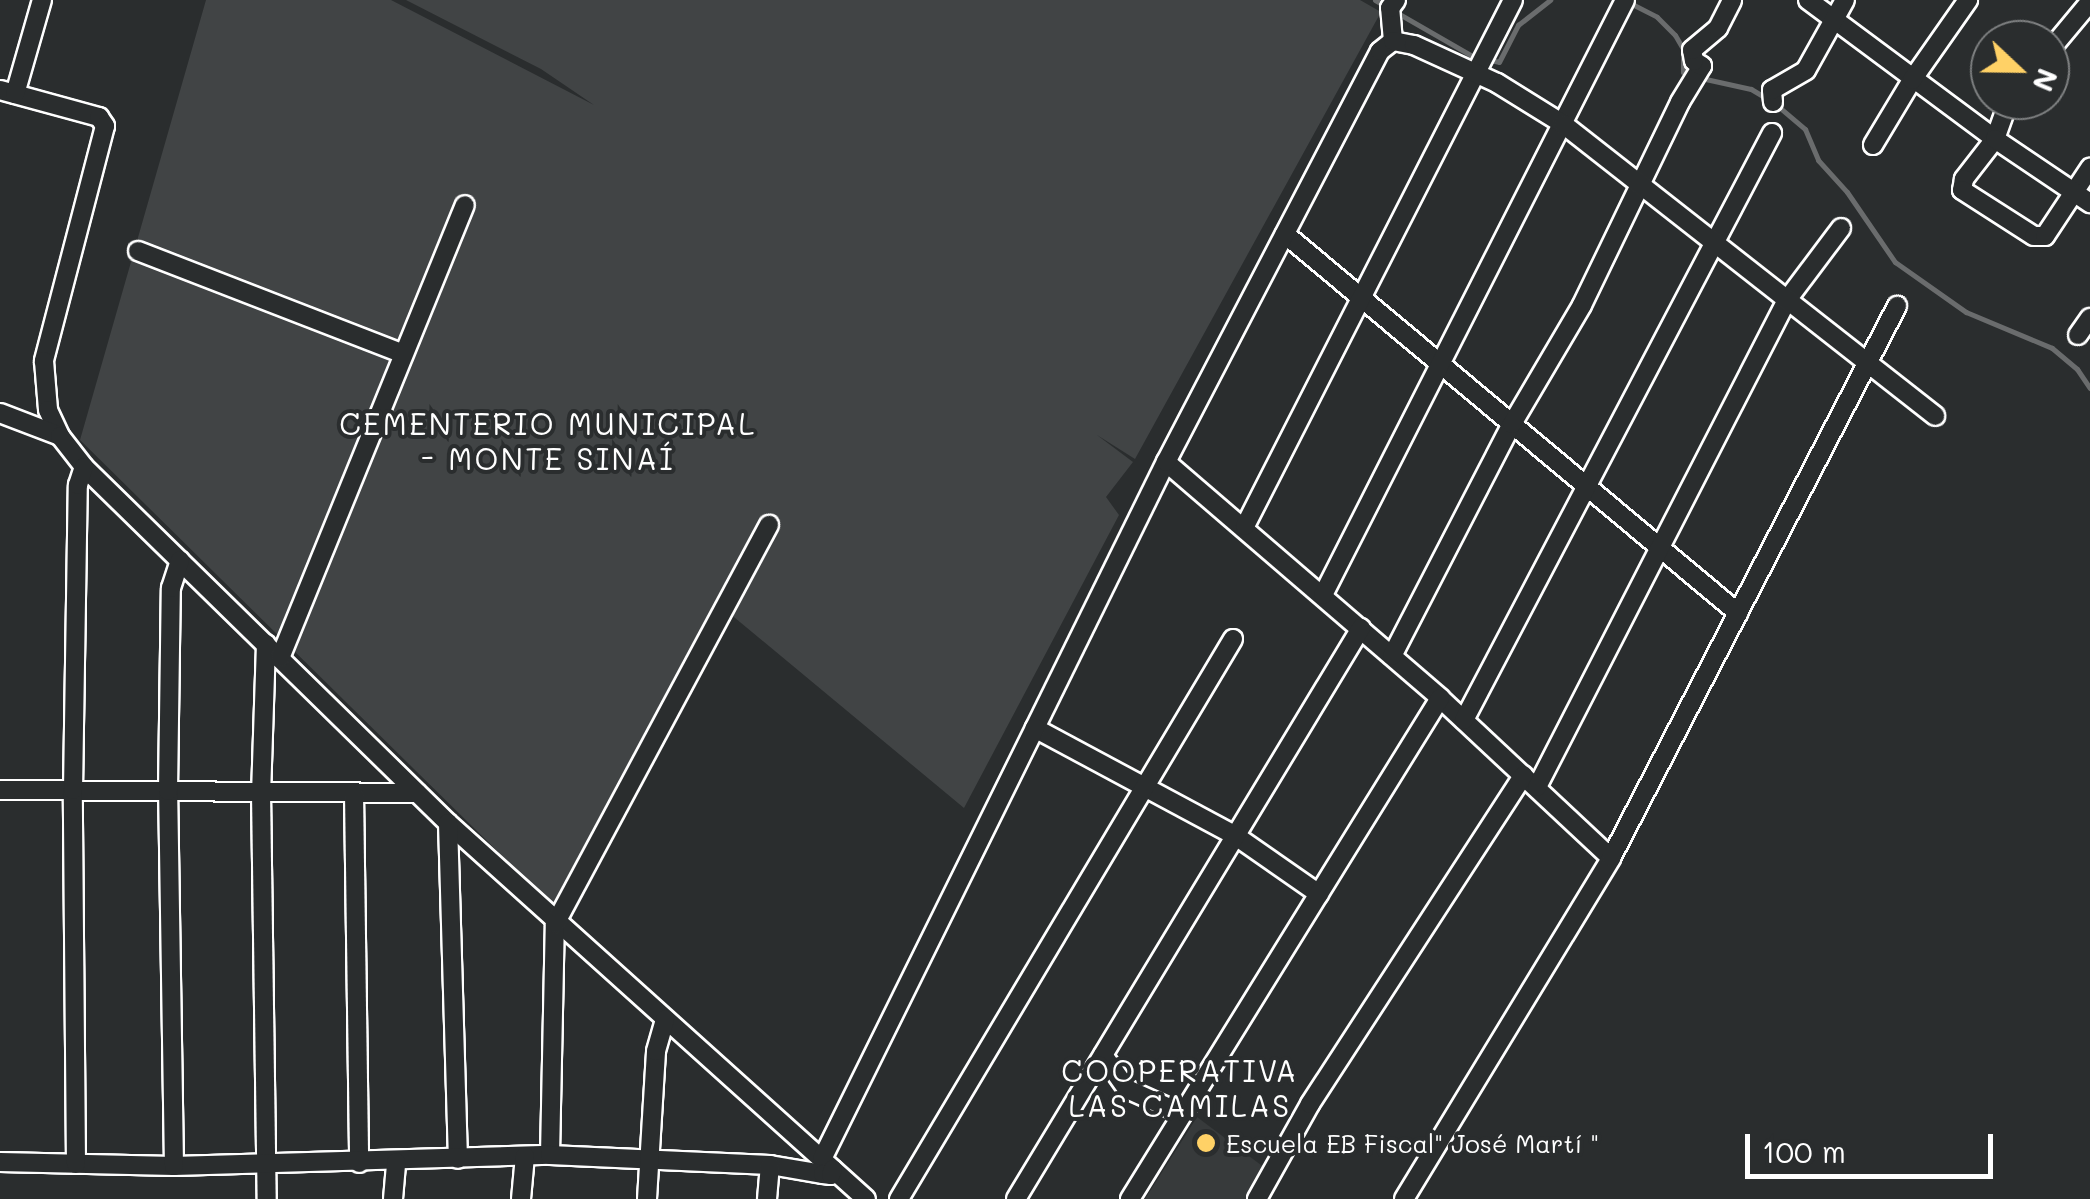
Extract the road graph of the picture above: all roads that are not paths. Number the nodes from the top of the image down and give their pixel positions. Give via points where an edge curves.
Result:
1 (42, 0) edge
2 (1396, 0) edge
3 (1513, 0) edge
4 (1732, 0) edge
5 (1808, 0) edge
6 (1846, 0) edge
7 (1968, 0) edge
8 (2090, 2) edge
9 (1622, 6) edge
10 (1832, 20) junction
11 (2070, 26) edge
12 (1394, 41) junction
13 (1479, 71) junction
14 (1912, 80) junction
15 (8, 92) edge
16 (1773, 102) dead end
17 (2002, 120) edge
18 (1563, 124) junction
19 (1772, 133) dead end
20 (1995, 139) junction
21 (1873, 146) dead end
22 (2090, 168) edge
23 (1642, 184) junction
24 (2073, 193) junction
25 (2090, 203) edge
26 (465, 205) dead end
27 (1841, 228) dead end
28 (1285, 234) junction
29 (1716, 244) junction
30 (138, 250) dead end
31 (1362, 298) junction
32 (1787, 300) junction
33 (1897, 306) dead end
34 (2090, 318) edge
35 (2078, 335) dead end
36 (402, 354) junction
37 (1440, 364) junction
38 (1869, 364) junction
39 (0, 413) edge
40 (1935, 416) dead end
41 (1512, 424) junction
42 (60, 436) junction
43 (1166, 462) junction
44 (84, 467) junction
45 (1588, 487) junction
46 (768, 525) dead end
47 (1245, 526) junction
48 (1660, 547) junction
49 (180, 560) junction
50 (1323, 595) junction
51 (1738, 613) junction
52 (1361, 628) junction
53 (1234, 639) dead end
54 (266, 644) junction
55 (1392, 656) junction
56 (280, 658) junction
57 (1440, 698) junction
58 (1464, 720) junction
59 (1036, 728) junction
60 (1531, 781) junction
61 (1145, 786) junction
62 (0, 790) edge
63 (73, 790) junction
64 (168, 791) junction
65 (261, 792) junction
66 (354, 792) junction
67 (417, 793) junction
68 (448, 824) junction
69 (1236, 836) junction
70 (1611, 858) junction
71 (1320, 894) junction
72 (556, 924) junction
73 (665, 1020) junction
74 (1103, 1054) junction
75 (1182, 1114) junction
76 (526, 1156) junction
77 (550, 1156) junction
78 (458, 1159) junction
79 (0, 1162) edge
80 (396, 1162) junction
81 (651, 1162) junction
82 (266, 1163) junction
83 (76, 1164) junction
84 (359, 1164) junction
85 (828, 1164) junction
86 (770, 1165) junction
87 (174, 1166) junction
88 (267, 1199) edge
89 (393, 1199) edge
90 (521, 1199) edge
91 (648, 1199) edge
92 (766, 1199) edge
93 (866, 1199) edge
94 (899, 1199) edge
95 (1016, 1199) edge
96 (1130, 1199) edge
97 (1258, 1199) edge
98 (1404, 1199) edge

1 - 15 street
2 - 12 street via 1390,8
3 - 13 street
4 - 23 street via 1718,28 1692,50 1702,66
5 - 10 street
6 - 10 street
7 - 14 street
8 - 11 street
9 - 18 street
10 - 14 street
10 - 16 street via 1806,70 1772,90
12 - 13 street
12 - 28 street via 1380,52
13 - 18 street
13 - 31 street
14 - 20 street
14 - 21 street
15 - 42 street via 99,117 105,126 44,362 48,410
17 - 20 street
18 - 23 street
18 - 37 street
19 - 29 street
20 - 24 street
20 - 24 street via 1962,190 2039,238
22 - 24 street
23 - 29 street
23 - 41 street
24 - 25 street
26 - 36 street
27 - 32 street
28 - 31 street
28 - 43 street
29 - 32 street
29 - 45 street
30 - 36 street
31 - 37 street
31 - 47 street
32 - 38 street
32 - 48 street
33 - 38 street
34 - 35 street
36 - 56 street
37 - 41 street
37 - 50 street
38 - 40 street
38 - 51 street
39 - 42 street
41 - 45 street
41 - 55 street
42 - 44 street
43 - 47 street
43 - 59 street
44 - 49 street
44 - 63 street via 78,486
45 - 48 street
45 - 58 street
46 - 72 street
47 - 50 street
48 - 51 street
48 - 60 street
49 - 54 street
49 - 64 street via 171,588
50 - 52 street
51 - 70 street
52 - 55 street
52 - 69 street
53 - 61 street
54 - 56 street
54 - 65 street
55 - 57 street
56 - 67 street
57 - 58 street
57 - 71 street
58 - 60 street
59 - 61 street
59 - 85 street
60 - 70 street
60 - 97 street via 1310,1104
61 - 69 street
61 - 94 street
62 - 63 street
63 - 64 street
63 - 83 street
64 - 65 street
64 - 87 street
65 - 66 street
65 - 82 street
66 - 67 street
66 - 84 street
67 - 68 street
68 - 72 street
68 - 78 street
69 - 71 street
69 - 74 street
70 - 98 street
71 - 75 street
72 - 73 street
72 - 77 street
73 - 81 street via 656,1052
73 - 85 street
74 - 75 street via 1128,1088
74 - 95 street
75 - 96 street
76 - 77 street
76 - 78 street
76 - 90 street
77 - 81 street
78 - 80 street
79 - 83 street
80 - 84 street
80 - 89 street
81 - 86 street
81 - 91 street
82 - 84 street
82 - 87 street
82 - 88 street
83 - 87 street
85 - 86 street via 831,1174
85 - 93 street
86 - 92 street

